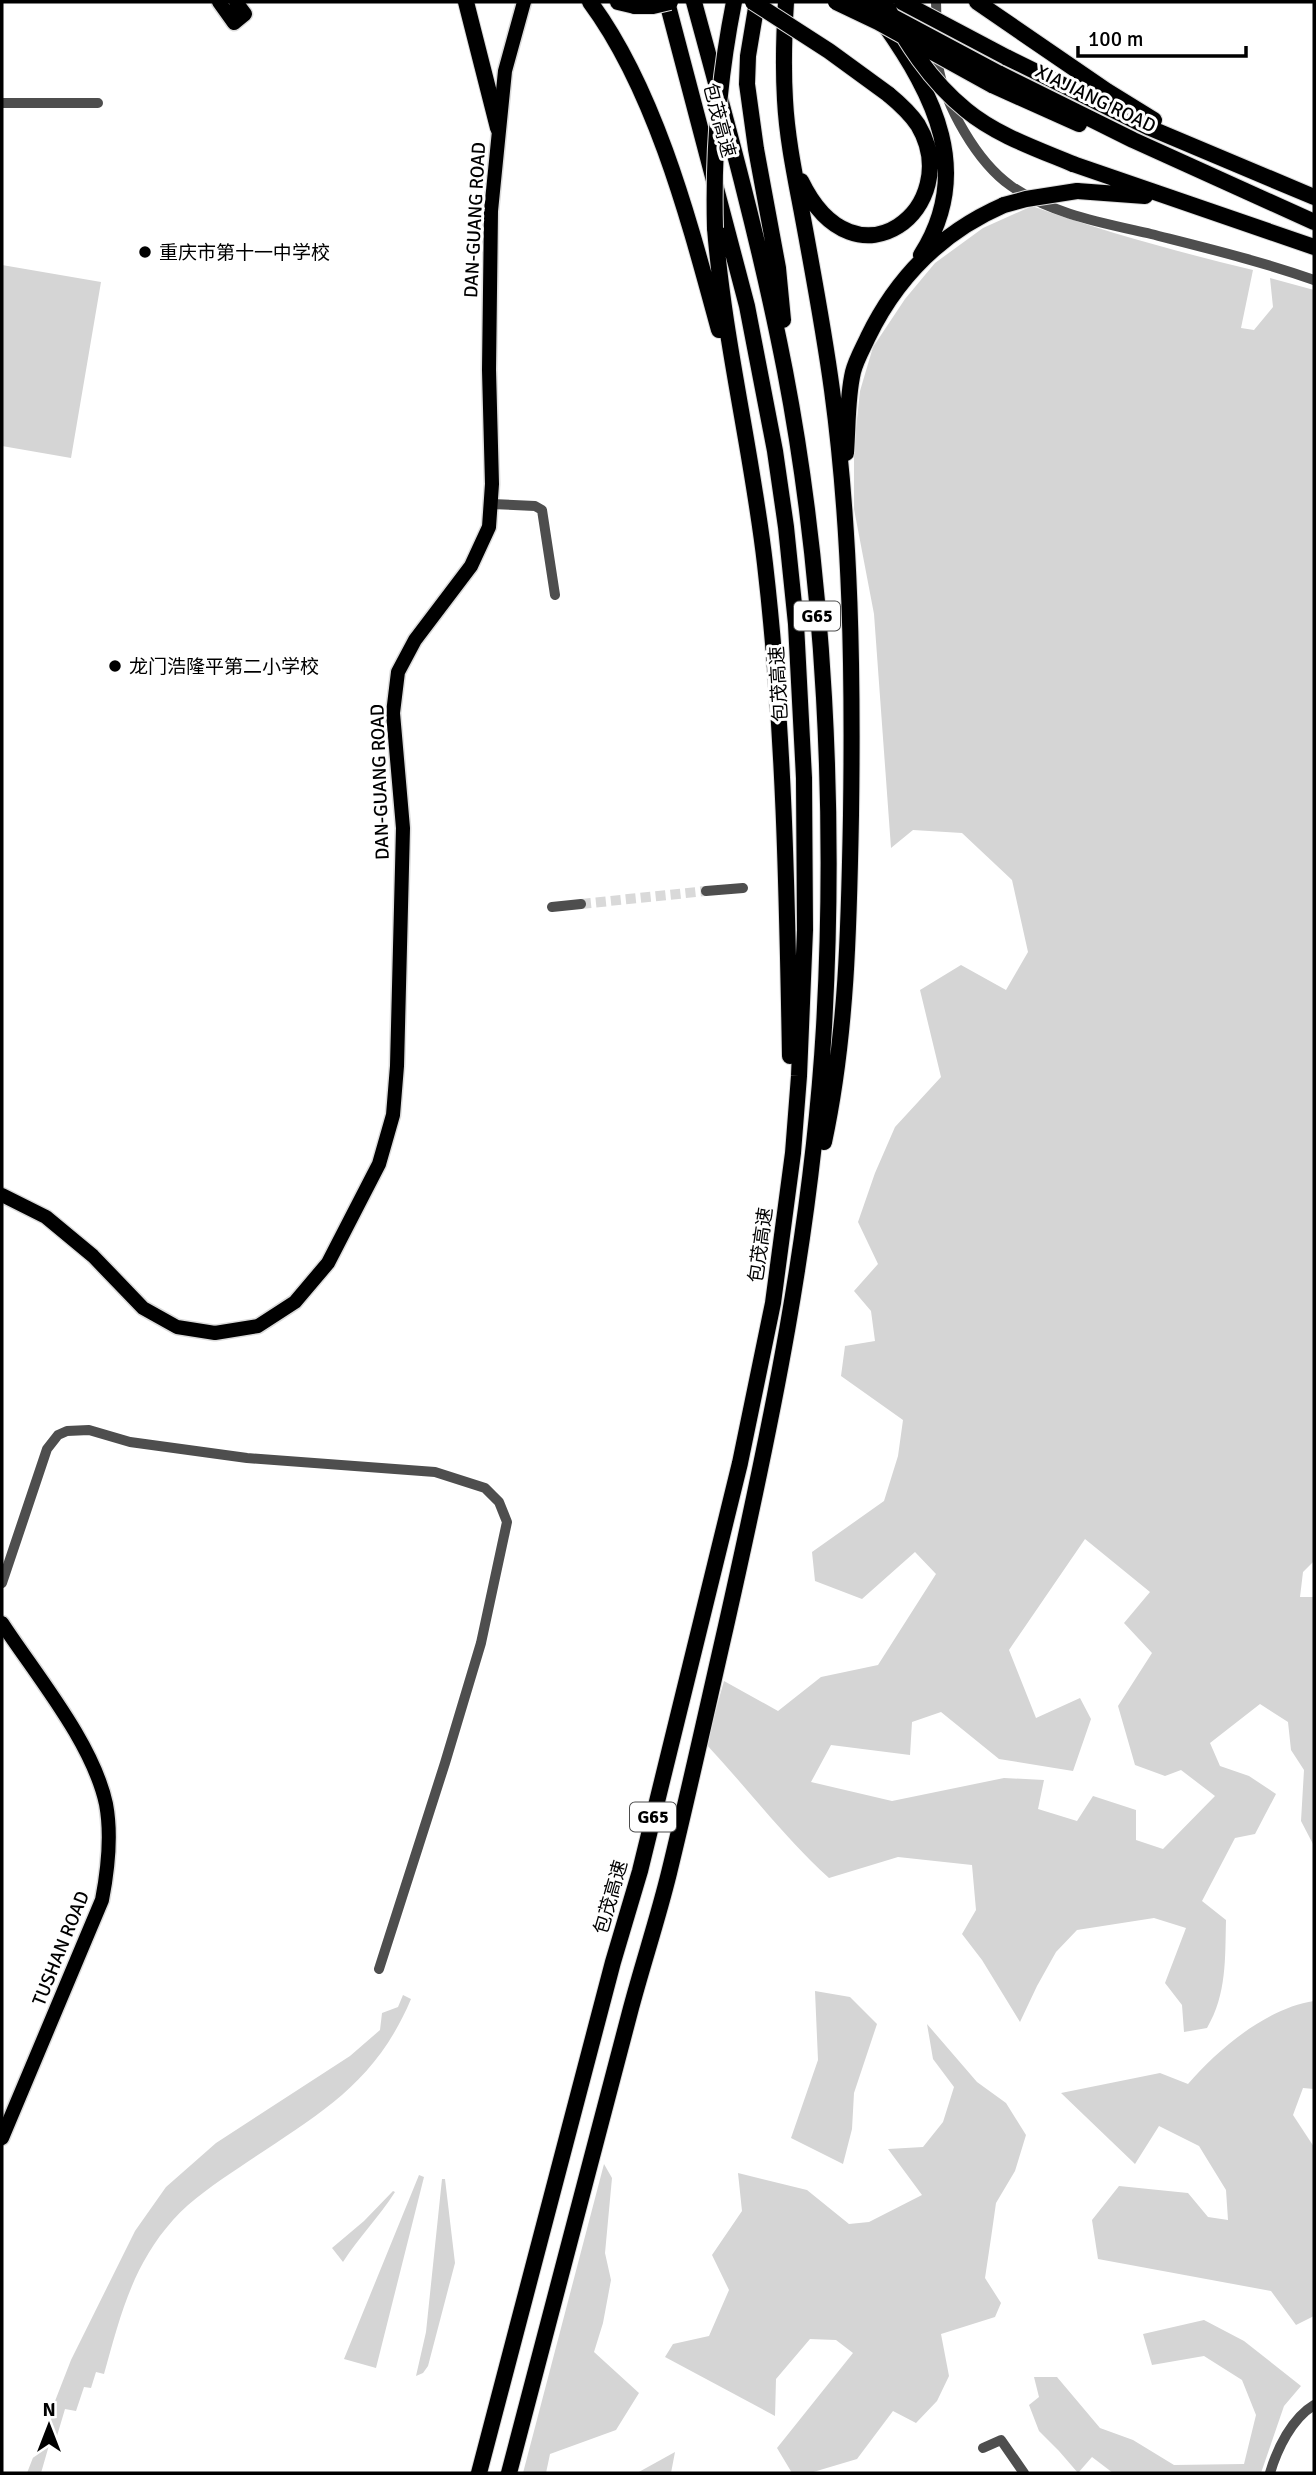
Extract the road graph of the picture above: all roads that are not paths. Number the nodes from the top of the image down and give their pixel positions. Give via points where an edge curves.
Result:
1 (219, 2) edge
2 (466, 2) edge
3 (524, 2) edge
4 (590, 2) edge
5 (618, 2) edge
6 (668, 2) edge
7 (734, 2) edge
8 (755, 2) edge
9 (786, 2) edge
10 (836, 2) edge
11 (866, 2) edge
12 (902, 2) edge
13 (936, 2) edge
14 (979, 2) edge
15 (695, 8) edge
16 (881, 9) edge
17 (238, 13) edge
18 (995, 79) junction
19 (2, 103) edge
20 (98, 103) dead end
21 (498, 128) junction
22 (791, 155) junction
23 (1256, 172) junction
24 (1314, 197) edge
25 (1198, 207) junction
26 (1314, 222) edge
27 (1314, 247) edge
28 (910, 271) junction
29 (1314, 279) edge
30 (786, 375) junction
31 (745, 428) junction
32 (844, 500) junction
33 (492, 505) junction
34 (555, 595) dead end
35 (743, 887) dead end
36 (706, 891) tunnel mouth
37 (581, 904) tunnel mouth
38 (552, 907) dead end
39 (793, 1153) junction
40 (2, 1195) edge
41 (804, 1230) junction
42 (2, 1583) edge
43 (2, 1623) edge
44 (379, 1969) dead end
45 (2, 2135) edge
46 (1314, 2405) edge
47 (983, 2448) dead end
48 (479, 2473) edge
49 (509, 2473) edge
50 (1024, 2473) edge
51 (1270, 2473) edge

1 - 17 main road
2 - 21 highway
3 - 21 main road, DAN-GUANG ROAD via 505,71
4 - 31 highway via 637,85 662,147
5 - 6 highway, bridge via 635,6
6 - 39 highway, 包茂高速 / G65 via 747,306 775,451 791,576 805,852 803,1002
7 - 31 highway, bridge via 720,80 715,228
8 - 22 highway, bridge via 905,109 927,147 930,169 926,189 903,225 887,234 866,236 846,231 818,209
8 - 30 highway via 747,84 778,268
9 - 22 highway via 783,47
10 - 18 highway, bridge
11 - 16 highway, bridge
11 - 18 highway, XIAJIANG ROAD, bridge
12 - 23 highway, XIAJIANG ROAD, bridge via 1094,102
13 - 29 street via 938,65 946,92 969,138 1012,187 1070,214
14 - 23 highway via 1138,110
15 - 30 highway, 包茂高速 / G65
16 - 25 highway, bridge via 941,87 998,131 1073,164
16 - 28 highway via 932,104 945,154 943,204 925,249
18 - 26 highway, XIAJIANG ROAD
19 - 20 street
21 - 33 main road, DAN-GUANG ROAD via 489,266
22 - 32 highway via 832,390
23 - 24 highway, XIAJIANG ROAD
25 - 27 highway
25 - 28 highway, bridge via 1136,195 1077,191 1026,199 981,215 948,236
28 - 32 highway via 873,327 853,371
30 - 41 highway, 包茂高速 / G65 via 814,589 827,828 824,1029
31 - 39 highway via 775,667
32 - 41 highway via 851,736 845,981 835,1081
33 - 34 street via 542,510
33 - 40 main road, DAN-GUANG ROAD via 489,527 471,566 415,640 398,672 393,713 403,828 393,1115 379,1164 328,1263 295,1302 258,1326 215,1333 177,1327 143,1308 93,1256 46,1217
35 - 36 street
37 - 38 street
39 - 48 highway, 包茂高速 / G65 via 773,1303 740,1464 640,1871
41 - 49 highway, 包茂高速 / G65 via 761,1470 668,1879
42 - 44 street via 47,1449 67,1431 89,1430 130,1442 247,1458 435,1472 485,1488 499,1502 507,1522 481,1643
43 - 45 main road, TUSHAN ROAD via 77,1735 96,1775 106,1804 109,1866 102,1900
46 - 51 street via 1302,2412
47 - 50 street via 1001,2440

